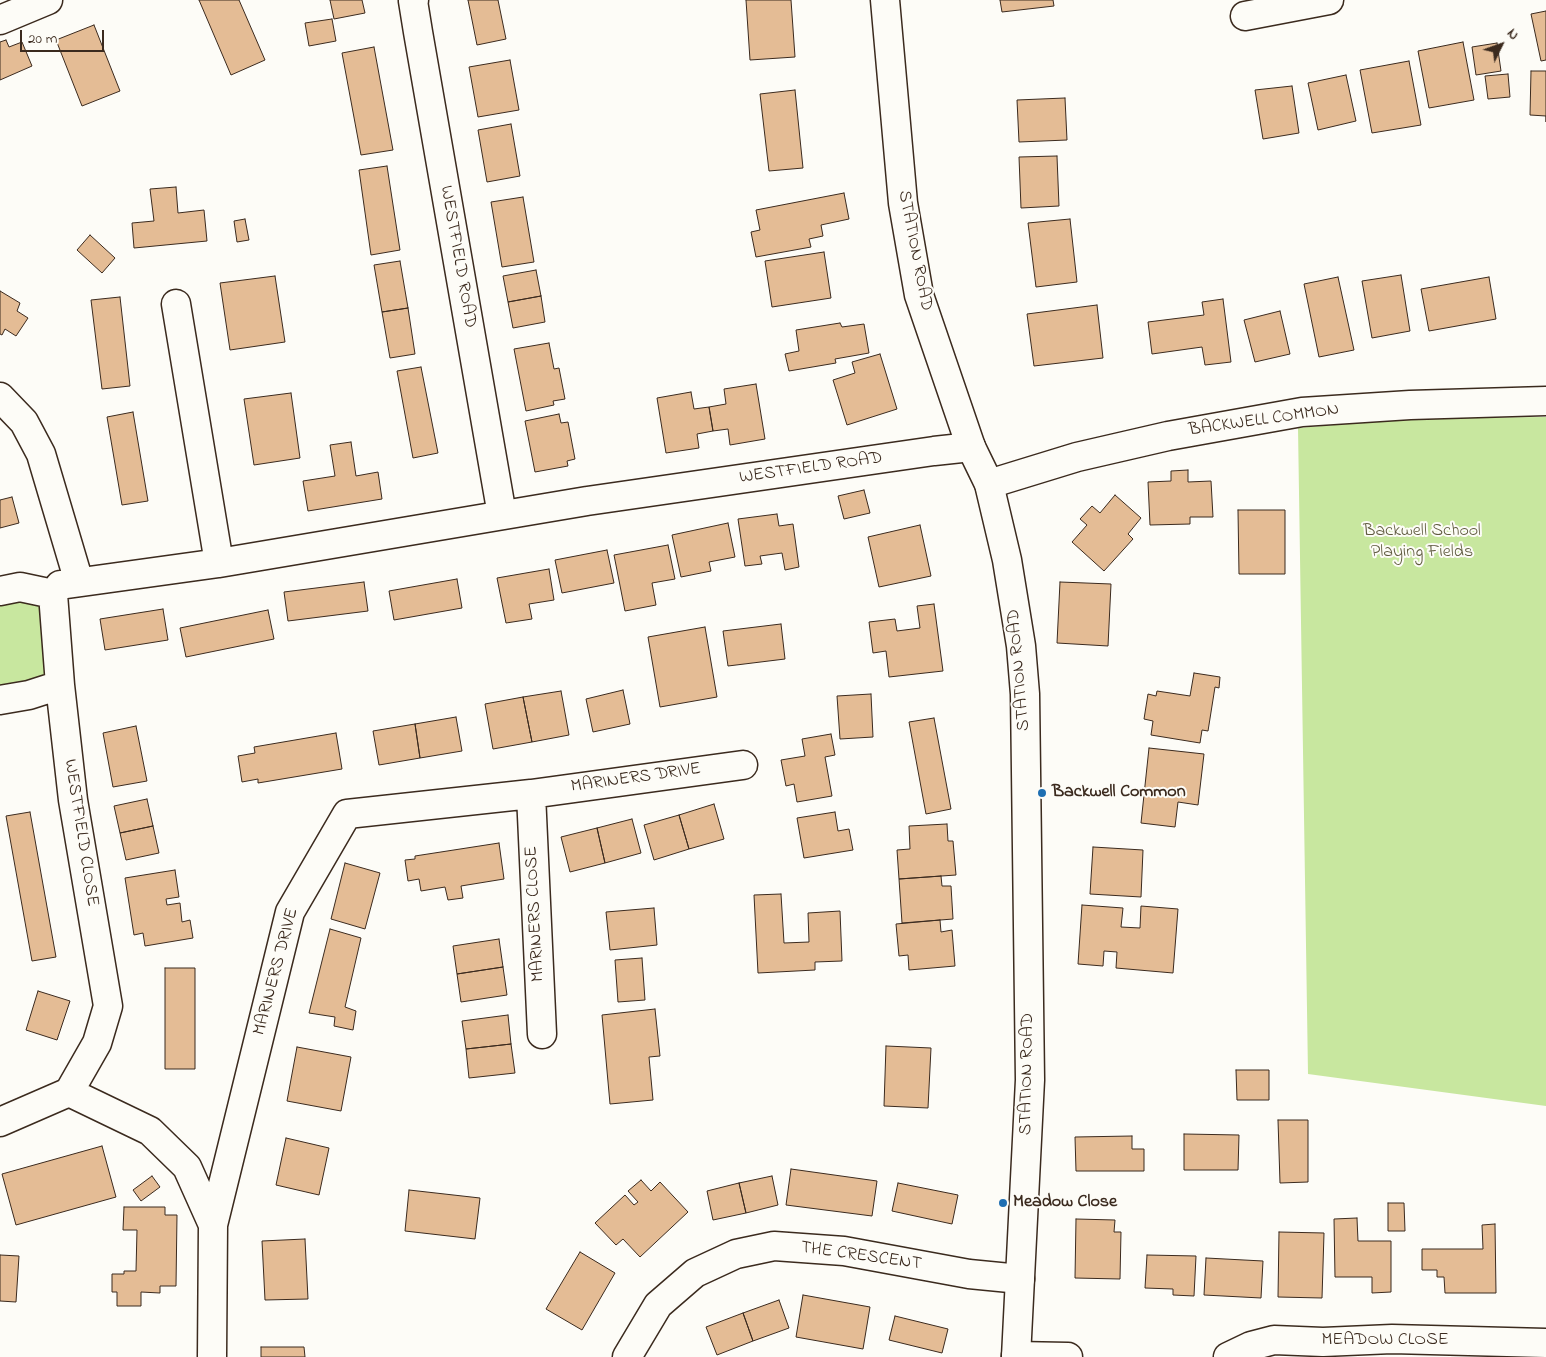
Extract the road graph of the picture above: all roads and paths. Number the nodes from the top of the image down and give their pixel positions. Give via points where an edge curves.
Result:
1 (48, 0) edge
2 (414, 0) edge
3 (885, 0) edge
4 (1329, 0) edge
5 (1245, 16) dead end
6 (0, 20) edge
7 (176, 304) dead end
8 (0, 397) edge
9 (1546, 401) edge
10 (971, 447) junction
11 (988, 484) junction
12 (502, 515) junction
13 (219, 563) junction
14 (79, 582) junction
15 (0, 591) edge
16 (53, 594) junction
17 (60, 685) junction
18 (0, 700) edge
19 (743, 765) dead end
20 (531, 794) junction
21 (542, 1034) dead end
22 (69, 1092) junction
23 (0, 1122) edge
24 (213, 1225) junction
25 (1020, 1279) junction
26 (1546, 1344) edge
27 (1016, 1356) edge
28 (212, 1357) edge
29 (628, 1357) edge
30 (1068, 1357) edge
31 (1228, 1357) edge

1 - 6 street
2 - 12 street, WESTFIELD ROAD
3 - 10 street, STATION ROAD via 903,203 919,295
4 - 5 street
7 - 13 street
8 - 14 street via 24,422 41,454
9 - 11 street, BACKWELL COMMON via 1410,404 1302,412 1168,436 1077,457
10 - 11 street, STATION ROAD
10 - 12 street, WESTFIELD ROAD
11 - 25 street, STATION ROAD via 1007,560 1025,694 1030,1080
12 - 13 street, WESTFIELD ROAD
13 - 14 street, WESTFIELD ROAD
14 - 16 street via 60,585
15 - 16 street via 20,587
16 - 17 street, WESTFIELD CLOSE
17 - 18 street
17 - 22 street, WESTFIELD CLOSE via 73,800 108,1006 97,1044
19 - 20 street, MARINERS DRIVE
20 - 21 street, MARINERS CLOSE
20 - 24 street, MARINERS DRIVE via 347,814 290,912
22 - 23 street
22 - 24 street via 150,1131 187,1167
24 - 28 street, MARINERS DRIVE
25 - 27 street, STATION ROAD
25 - 29 street, THE CRESCENT via 968,1274 844,1251 774,1246 736,1254 696,1273 658,1305
26 - 31 street, MEADOW CLOSE via 1392,1339 1274,1340
27 - 30 street

